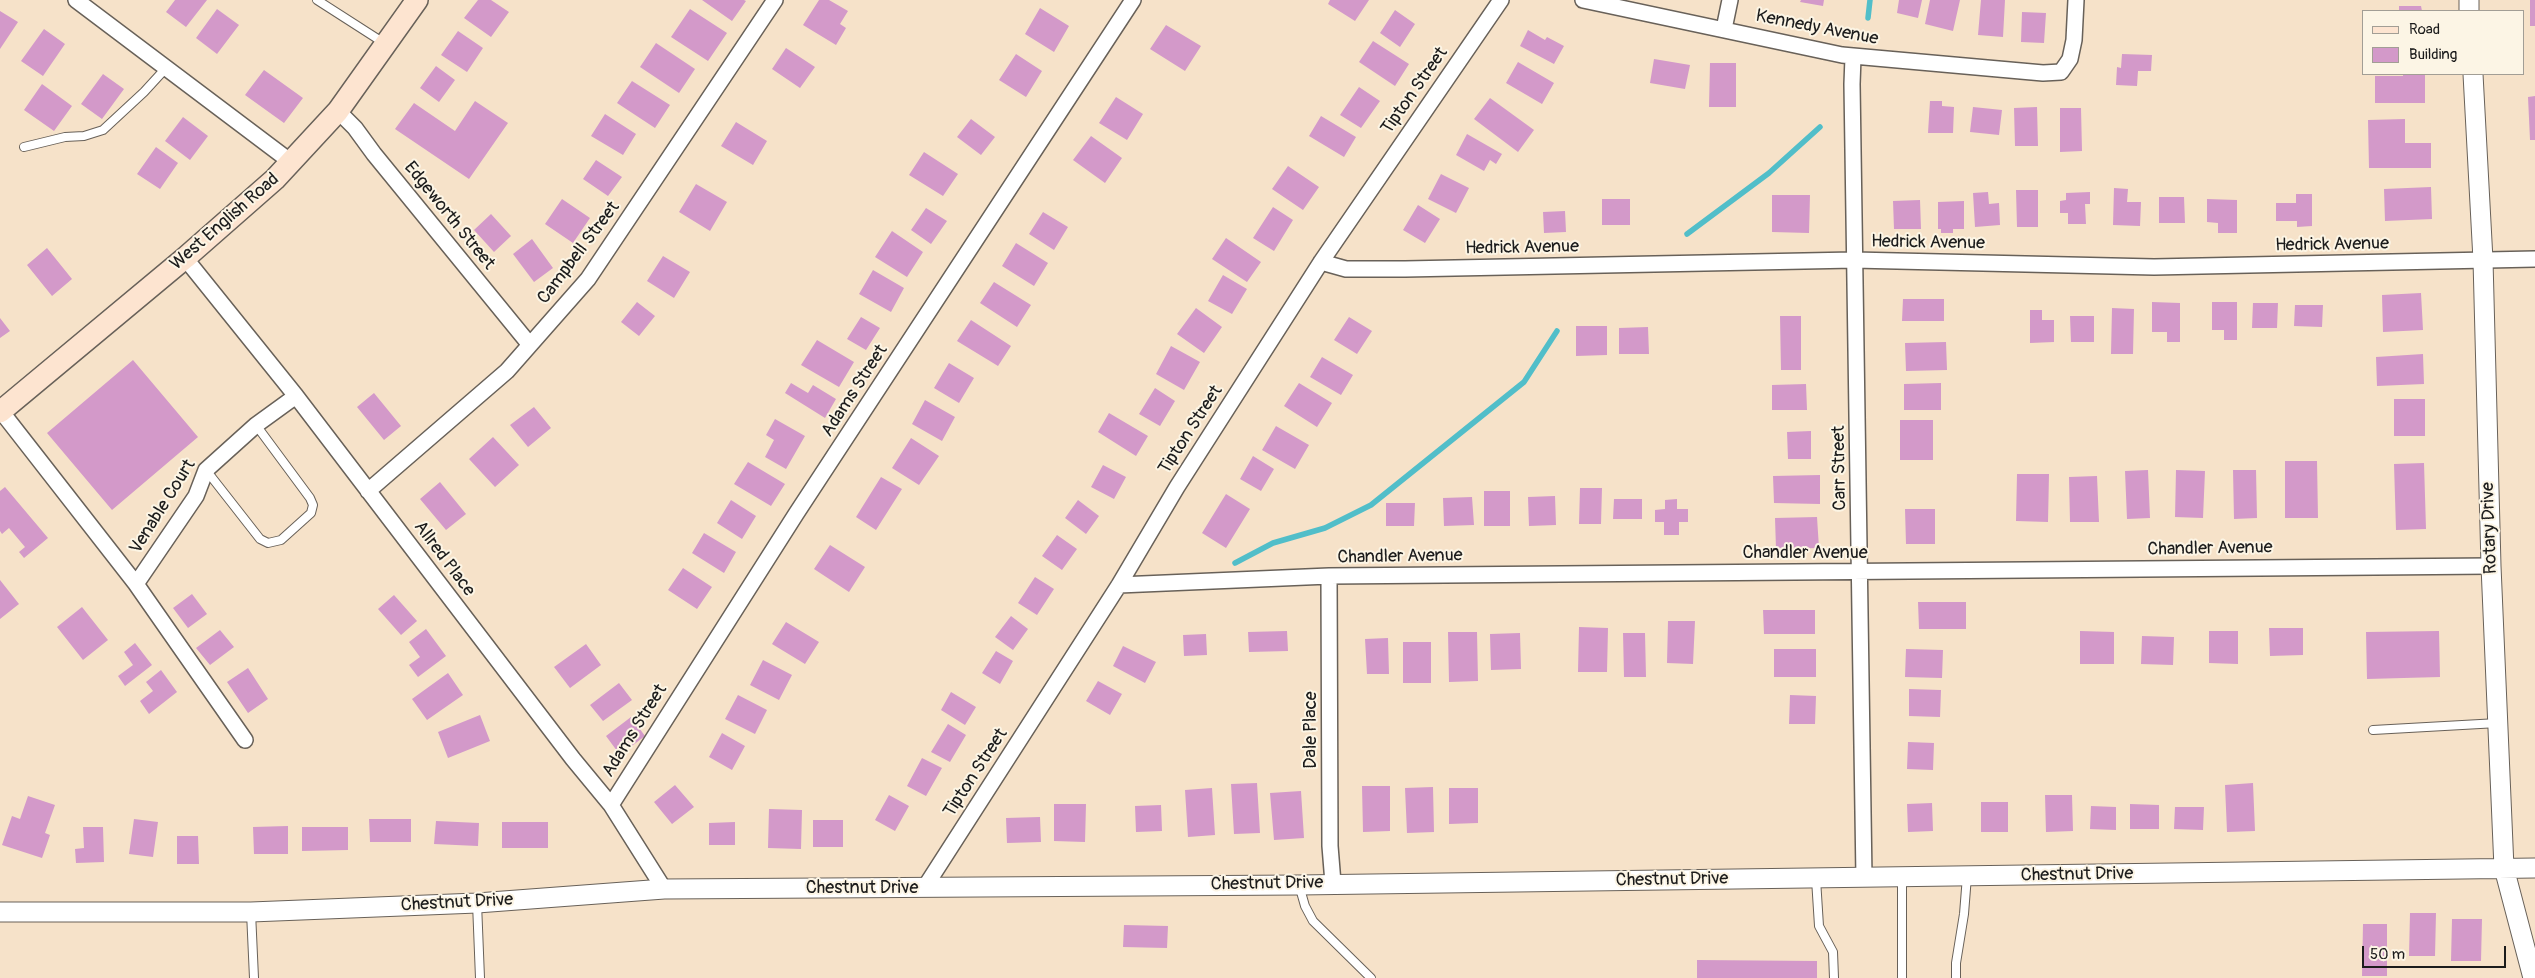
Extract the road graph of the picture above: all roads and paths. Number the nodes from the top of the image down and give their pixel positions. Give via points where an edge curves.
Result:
1 (76, 0) edge
2 (317, 0) edge
3 (775, 0) edge
4 (1134, 0) edge
5 (1501, 0) edge
6 (1583, 0) edge
7 (1730, 0) edge
8 (2076, 0) edge
9 (414, 1) edge
10 (1724, 29) junction
11 (385, 44) junction
12 (1854, 57) junction
13 (166, 68) junction
14 (2472, 75) edge
15 (338, 111) junction
16 (24, 147) dead end
17 (291, 162) junction
18 (184, 258) junction
19 (2535, 259) edge
20 (1854, 260) junction
21 (2483, 260) junction
22 (1321, 262) junction
23 (530, 345) junction
24 (296, 396) junction
25 (1, 412) edge
26 (256, 425) junction
27 (206, 470) junction
28 (368, 491) junction
29 (2491, 566) junction
30 (1861, 572) junction
31 (1329, 576) junction
32 (136, 584) junction
33 (1119, 585) junction
34 (2498, 723) junction
35 (2373, 730) dead end
36 (245, 740) dead end
37 (611, 804) junction
38 (2504, 868) junction
39 (2535, 868) edge
40 (1967, 876) junction
41 (1902, 877) junction
42 (1816, 878) junction
43 (1864, 878) junction
44 (1332, 884) junction
45 (1298, 885) junction
46 (925, 887) junction
47 (664, 889) junction
48 (477, 903) junction
49 (251, 912) junction
50 (0, 915) edge
51 (254, 978) edge
52 (480, 978) edge
53 (1371, 978) edge
54 (1834, 978) edge
55 (1902, 978) edge
56 (1956, 978) edge
57 (2533, 978) edge

1 - 13 street
2 - 11 lane
3 - 23 street, Campbell Street via 588,279
4 - 37 street, Adams Street via 796,514
5 - 22 street, Tipton Street
6 - 10 street, Kennedy Avenue
7 - 10 street
8 - 12 street, Kennedy Avenue via 2074,40 2070,59 2061,72
9 - 11 main road, West English Road
10 - 12 street, Kennedy Avenue
11 - 15 main road, West English Road
12 - 20 street, Carr Street
13 - 16 lane via 103,130
13 - 17 street
14 - 21 street, Rotary Drive
15 - 17 main road, West English Road
15 - 23 street, Edgeworth Street
17 - 18 main road, West English Road
18 - 24 street, Allred Place
18 - 25 main road, West English Road
19 - 21 street, Hedrick Avenue
20 - 21 street, Hedrick Avenue via 2154,267
20 - 22 street, Hedrick Avenue via 1405,269 1346,269
20 - 30 street, Carr Street
21 - 29 street, Rotary Drive
22 - 33 street, Tipton Street via 1177,487
23 - 28 street, Campbell Street via 507,370
24 - 26 street, Venable Court
24 - 28 street, Allred Place
25 - 32 street, Venable Court
26 - 27 street, Venable Court
26 - 27 lane via 313,505 311,513 281,540 268,543 260,539
27 - 32 street, Venable Court via 196,496
28 - 37 street, Allred Place
29 - 30 street, Chandler Avenue
29 - 34 street, Rotary Drive
30 - 31 street, Chandler Avenue
30 - 43 street, Carr Street
31 - 33 street, Chandler Avenue
31 - 44 street, Dale Place
32 - 36 street, Venable Court
33 - 46 street, Tipton Street
34 - 35 lane
34 - 38 street, Rotary Drive
37 - 47 street, Allred Place
38 - 39 street, Chestnut Drive
38 - 40 street, Chestnut Drive
38 - 57 street, Rotary Drive
40 - 41 street, Chestnut Drive
40 - 56 lane
41 - 43 street, Chestnut Drive
41 - 55 lane
42 - 43 street, Chestnut Drive
42 - 44 street, Chestnut Drive
42 - 54 lane via 1819,926 1833,952
44 - 45 street, Chestnut Drive
45 - 46 street, Chestnut Drive
45 - 53 lane via 1313,921
46 - 47 street, Chestnut Drive
47 - 48 street, Chestnut Drive
48 - 49 street, Chestnut Drive
48 - 52 lane
49 - 50 street, Chestnut Drive
49 - 51 lane

